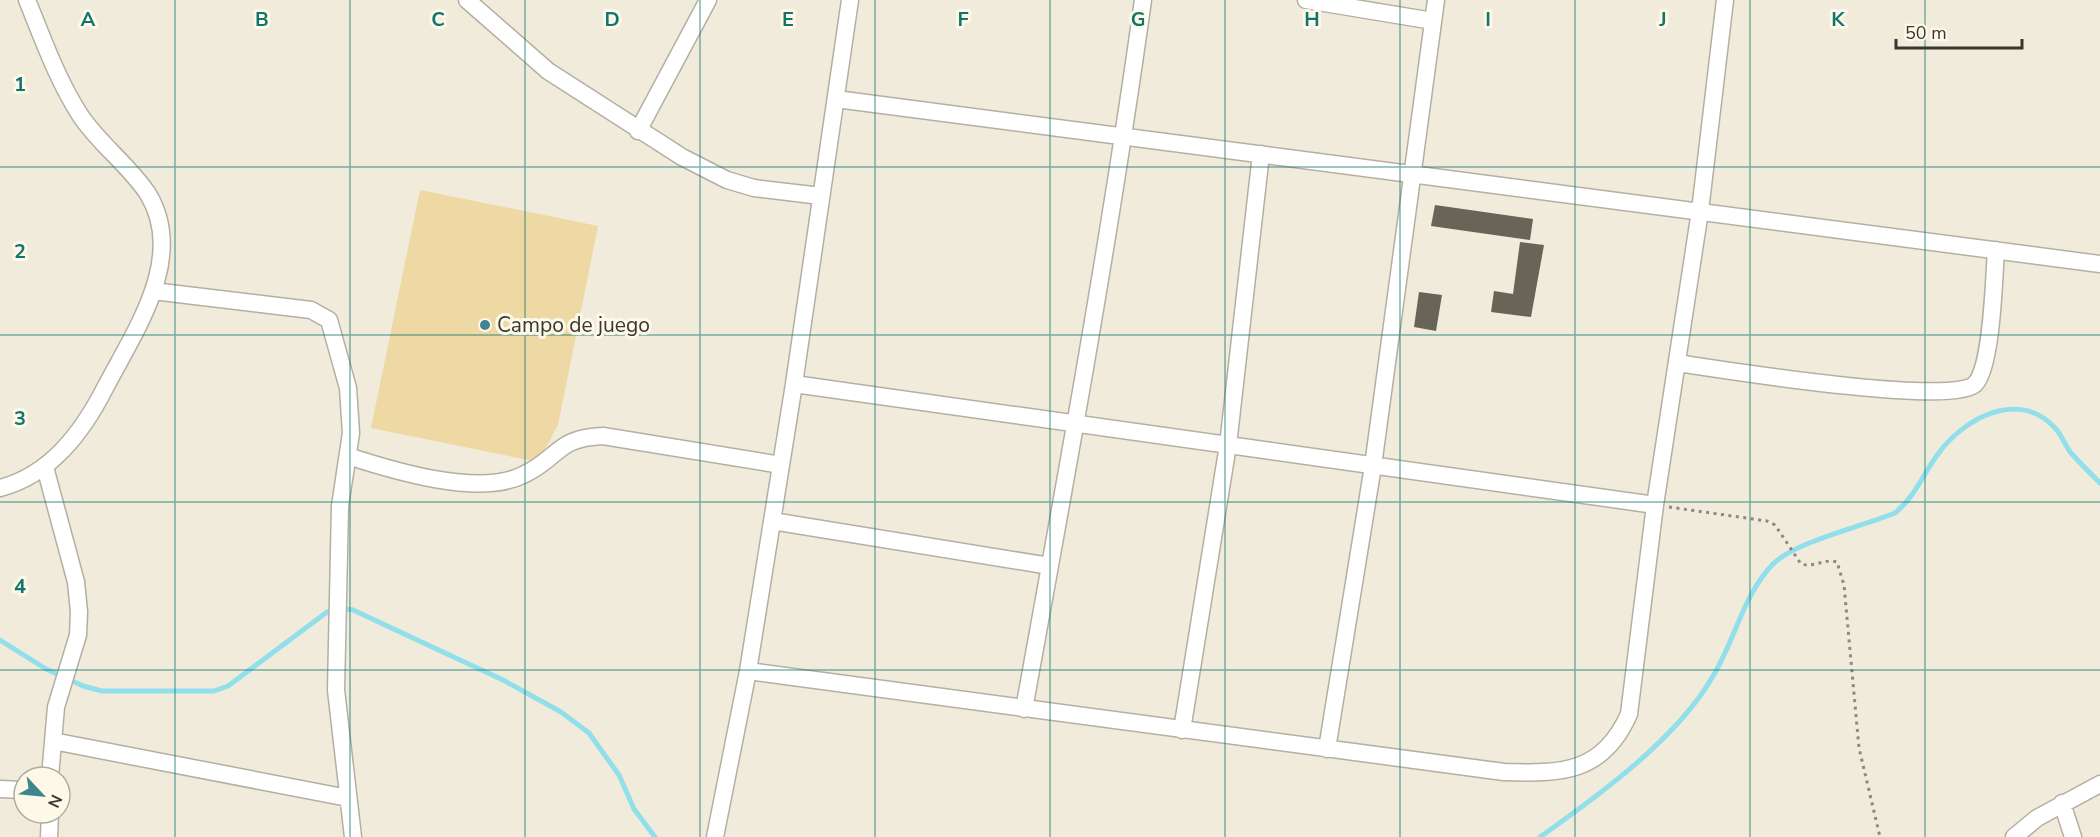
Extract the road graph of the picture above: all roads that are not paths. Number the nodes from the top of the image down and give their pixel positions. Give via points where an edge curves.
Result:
1 (27, 0) edge
2 (466, 0) edge
3 (708, 0) edge
4 (850, 0) edge
5 (1143, 0) edge
6 (1306, 0) edge
7 (1436, 0) edge
8 (1725, 0) edge
9 (1433, 21) junction
10 (836, 99) junction
11 (638, 130) junction
12 (1124, 136) junction
13 (1261, 154) junction
14 (1413, 174) junction
15 (820, 196) junction
16 (1700, 211) junction
17 (1996, 250) junction
18 (2100, 264) edge
19 (153, 291) junction
20 (1677, 363) junction
21 (794, 384) junction
22 (1076, 424) junction
23 (1228, 445) junction
24 (348, 456) junction
25 (781, 465) junction
26 (1373, 466) junction
27 (45, 467) junction
28 (0, 488) edge
29 (1655, 505) junction
30 (772, 521) junction
31 (1050, 566) junction
32 (748, 671) junction
33 (1024, 709) junction
34 (1182, 730) junction
35 (53, 741) junction
36 (1327, 749) junction
37 (51, 765) edge
38 (2100, 784) edge
39 (348, 798) junction
40 (2062, 803) junction
41 (353, 837) edge
42 (715, 837) edge
43 (2014, 837) edge
44 (2073, 837) edge

1 - 19 street via 52,63 81,116 148,194 157,215 160,259
2 - 11 street via 548,71
3 - 11 street
4 - 10 street
5 - 12 street
6 - 9 street
7 - 9 street
8 - 16 street
9 - 14 street
10 - 12 street
10 - 15 street
11 - 15 street via 727,180 754,188
12 - 13 street
12 - 22 street
13 - 14 street
13 - 23 street
14 - 16 street
14 - 26 street
15 - 21 street
16 - 17 street
16 - 20 street
17 - 18 street
17 - 20 street via 1986,363 1974,386 1964,390 1933,393
19 - 24 street via 297,307 329,320 348,388
19 - 27 street via 98,401
20 - 29 street
21 - 22 street
21 - 25 street
22 - 23 street
22 - 31 street
23 - 26 street
23 - 34 street
24 - 25 street via 416,476 499,484 525,475 567,442 603,436
24 - 39 street via 340,506 336,690
25 - 30 street
26 - 29 street
26 - 36 street
27 - 28 street via 32,477
27 - 35 street via 76,582 79,612 78,635 63,678
29 - 36 street via 1629,714 1620,734 1606,750 1567,771 1504,772
30 - 31 street
30 - 32 street
31 - 33 street
32 - 33 street
32 - 42 street
33 - 34 street
34 - 36 street
35 - 37 street
35 - 39 street
38 - 40 street
39 - 41 street
40 - 43 street
40 - 44 street

